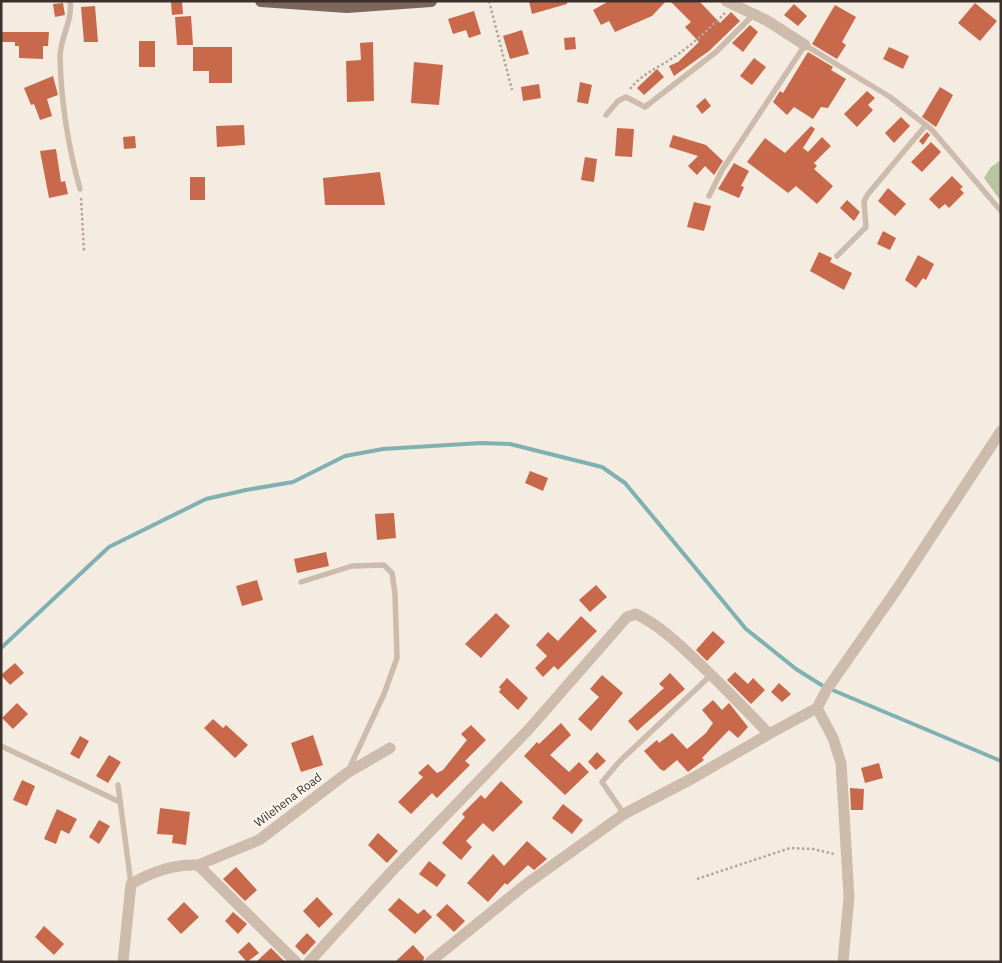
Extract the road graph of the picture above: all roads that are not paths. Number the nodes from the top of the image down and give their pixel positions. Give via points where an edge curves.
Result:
1 (70, 1) edge
2 (262, 1) edge
3 (431, 1) edge
4 (730, 3) edge
5 (372, 4) edge
6 (754, 14) junction
7 (805, 44) junction
8 (606, 115) dead end
9 (926, 125) junction
10 (80, 189) road end
11 (709, 196) dead end
12 (1001, 211) edge
13 (837, 256) dead end
14 (1001, 431) edge
15 (301, 582) dead end
16 (711, 675) junction
17 (817, 708) junction
18 (769, 734) junction
19 (1, 746) edge
20 (390, 748) dead end
21 (347, 773) junction
22 (118, 785) dead end
23 (120, 802) junction
24 (624, 814) junction
25 (198, 865) junction
26 (131, 884) junction
27 (123, 962) edge
28 (296, 962) edge
29 (309, 962) edge
30 (430, 962) edge
31 (843, 962) edge

1 - 10 lane via 71,17 63,35 60,56 65,125
2 - 5 main road via 302,6
3 - 5 main road
4 - 6 street
6 - 7 street
6 - 8 lane via 716,52 645,107 626,97
7 - 9 lane via 890,97
7 - 11 lane via 722,170
9 - 12 lane
9 - 13 lane via 872,188 864,201 866,226
14 - 17 street
15 - 21 lane via 352,566 384,565 392,573 397,658
16 - 18 street
16 - 24 lane via 602,782
16 - 29 street via 649,620 636,614 627,617 529,729
17 - 18 street
17 - 31 street via 833,738 841,763 849,897
18 - 24 street
19 - 23 lane
20 - 21 street, Wilehena Road
21 - 25 street, Wilehena Road via 259,840
22 - 23 lane
23 - 26 lane
24 - 30 street via 525,885
25 - 26 street, Wilehena Road via 188,864 148,873
25 - 28 street
26 - 27 street

